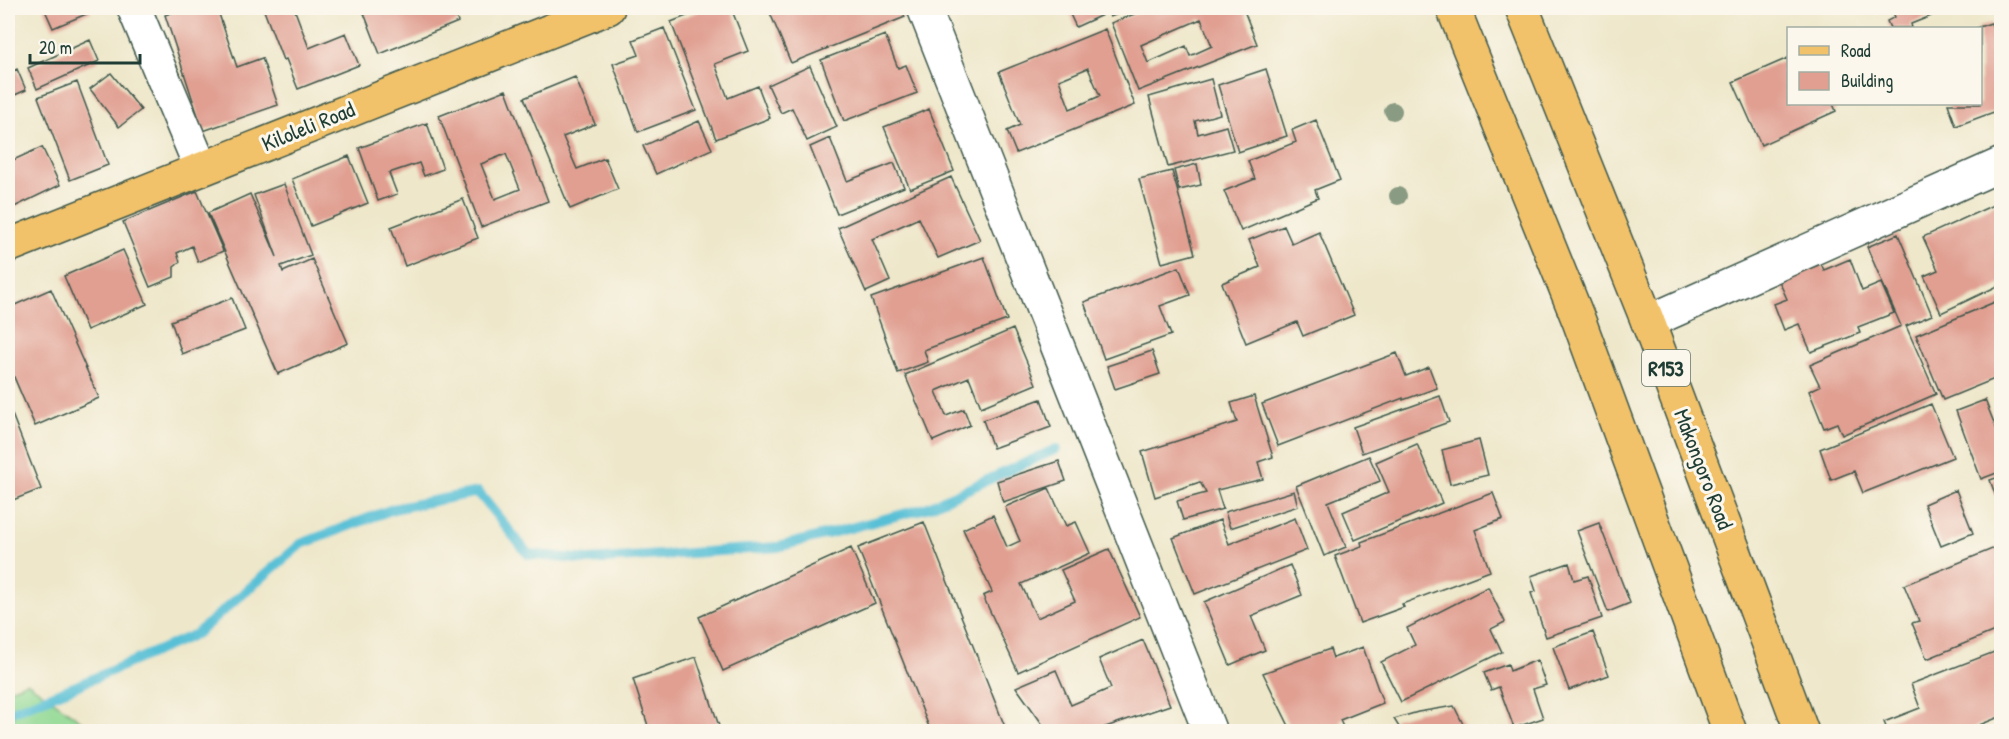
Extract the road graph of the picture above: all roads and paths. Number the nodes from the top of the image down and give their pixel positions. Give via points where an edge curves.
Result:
1 (134, 8) edge
2 (608, 8) edge
3 (924, 8) edge
4 (1454, 8) edge
5 (1522, 8) edge
6 (2001, 164) edge
7 (201, 168) junction
8 (8, 246) edge
9 (1648, 322) junction
10 (1210, 732) edge
11 (1730, 732) edge
12 (1802, 732) edge

1 - 7 street
2 - 7 main road, Kiloleli Road
3 - 10 street
4 - 11 main road via 1579,321
5 - 9 main road, Makongoro Road / R153
6 - 9 street
7 - 8 main road, Kiloleli Road
9 - 12 main road, Makongoro Road / R153

